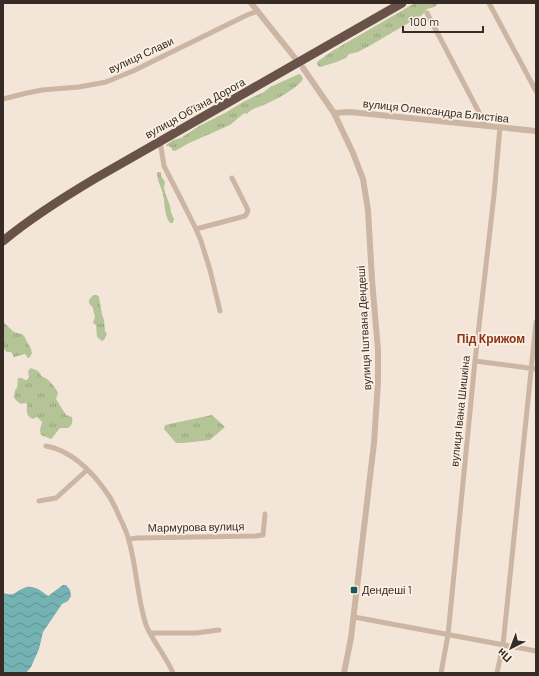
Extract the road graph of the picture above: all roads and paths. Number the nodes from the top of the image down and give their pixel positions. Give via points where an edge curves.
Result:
1 (251, 3) edge
2 (402, 3) edge
3 (489, 3) edge
4 (258, 11) junction
5 (426, 14) dead end
6 (295, 58) dead end
7 (303, 68) dead end
8 (536, 91) edge
9 (3, 99) edge
10 (334, 113) junction
11 (484, 126) junction
12 (500, 127) junction
13 (536, 131) edge
14 (159, 142) junction
15 (232, 178) dead end
16 (196, 229) junction
17 (3, 241) edge
18 (220, 311) dead end
19 (536, 322) edge
20 (475, 361) junction
21 (534, 368) edge
22 (46, 446) dead end
23 (87, 470) junction
24 (39, 501) dead end
25 (265, 514) dead end
26 (129, 540) junction
27 (354, 617) junction
28 (219, 630) dead end
29 (151, 633) junction
30 (448, 635) junction
31 (503, 645) junction
32 (536, 651) edge
33 (173, 673) edge
34 (344, 673) edge
35 (441, 673) edge
36 (497, 673) edge

1 - 4 street
2 - 14 highway, вулиця Обʼїзна Дорога
3 - 8 street
4 - 6 street
4 - 9 street, вулиця Слави via 106,82 42,90
5 - 11 street
7 - 10 street, вулиця Іштвана Дендеші
10 - 11 street, вулиця Олександра Блистіва via 350,112
10 - 27 street, вулиця Іштвана Дендеші via 360,171 366,193 378,350 376,421
11 - 12 street, вулиця Олександра Блистіва
12 - 13 street, вулиця Олександра Блистіва
12 - 20 street, вулиця Івана Шишкіна
14 - 16 street via 164,166
14 - 17 highway, вулиця Обʼїзна Дорога via 66,196
15 - 16 street via 248,210 245,216
16 - 18 street
19 - 21 street
20 - 21 street
20 - 30 street, вулиця Івана Шишкіна
21 - 31 street
22 - 23 street via 67,454
23 - 24 street via 56,498
23 - 26 street via 110,497
25 - 26 street, Мармурова вулиця via 263,535
26 - 29 street via 140,601
27 - 30 street
27 - 34 street, вулиця Іштвана Дендеші
28 - 29 street
29 - 33 street
30 - 31 street
30 - 35 street, вулиця Івана Шишкіна
31 - 32 street
31 - 36 street

